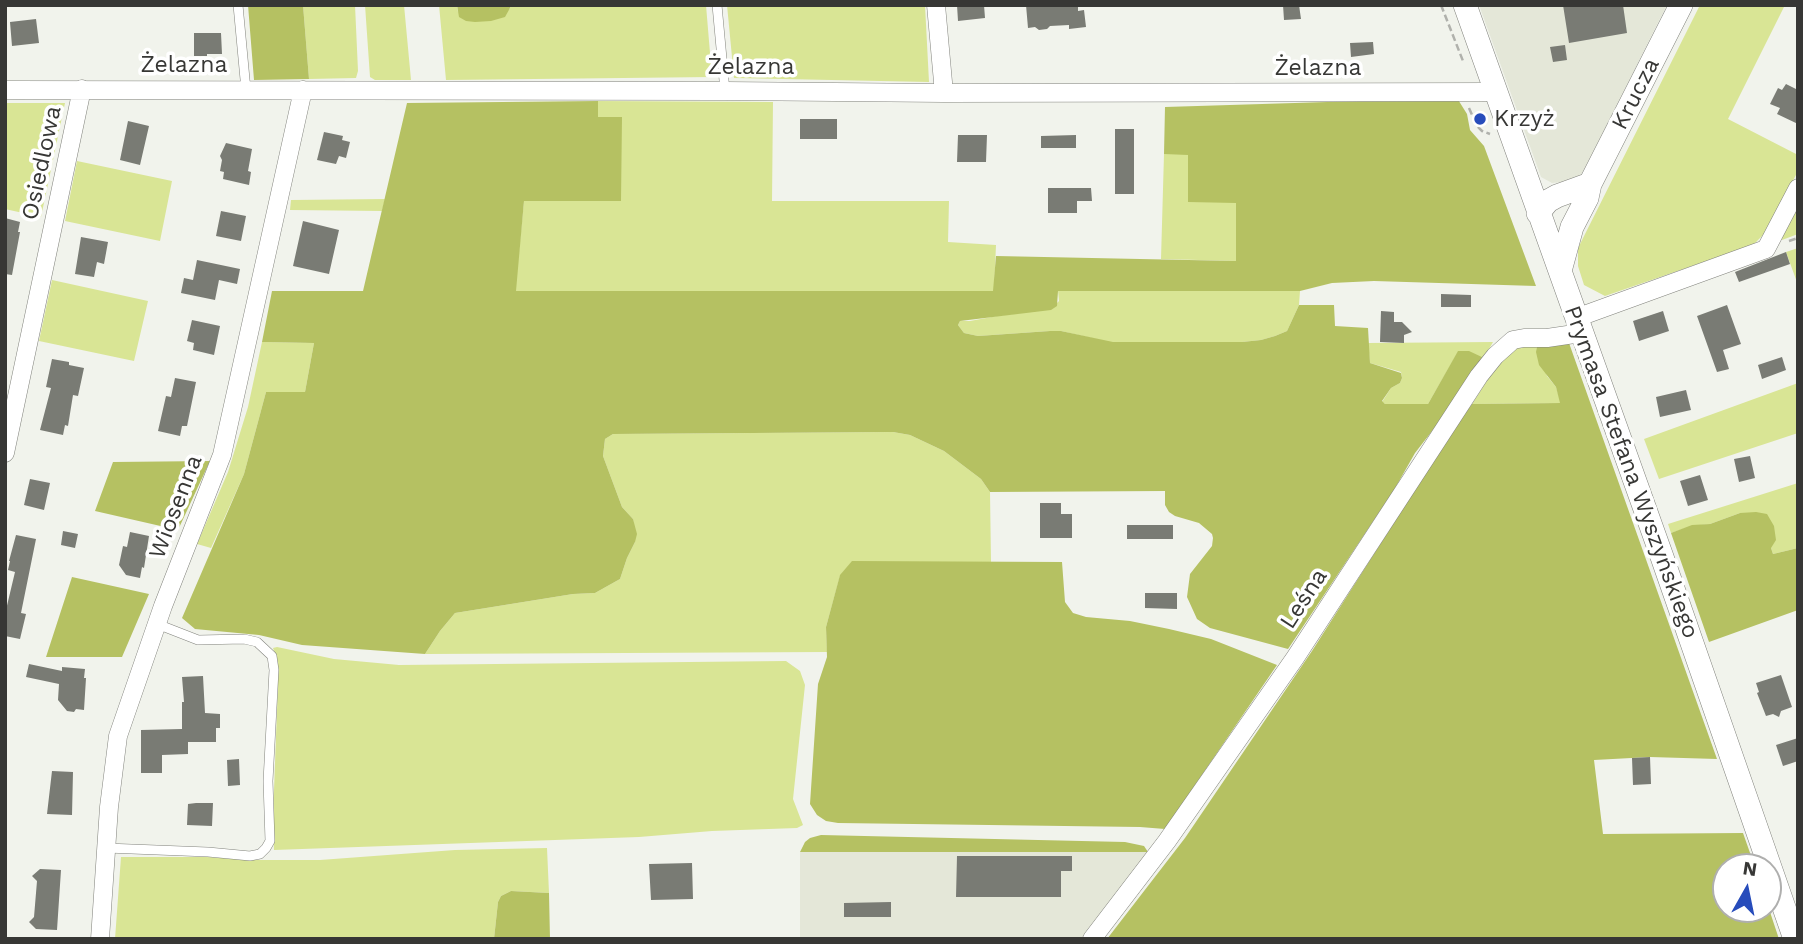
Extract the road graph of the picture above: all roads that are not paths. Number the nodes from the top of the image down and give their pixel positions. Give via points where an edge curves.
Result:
1 (238, 5) edge
2 (717, 5) edge
3 (936, 5) edge
4 (1465, 5) edge
5 (1681, 5) edge
6 (82, 89) junction
7 (5, 90) edge
8 (246, 90) junction
9 (303, 90) junction
10 (725, 91) junction
11 (1497, 92) junction
12 (944, 93) junction
13 (1590, 184) junction
14 (1798, 188) edge
15 (1582, 208) junction
16 (1538, 213) junction
17 (1560, 271) junction
18 (1578, 325) junction
19 (5, 453) edge
20 (156, 624) junction
21 (106, 848) junction
22 (100, 939) edge
23 (1092, 939) edge
24 (1795, 939) edge

1 - 8 lane
2 - 10 lane
3 - 12 street
4 - 11 street, Prymasa Stefana Wyszyńskiego
5 - 13 street, Krucza
6 - 7 street, Żelazna
6 - 8 street, Żelazna
6 - 19 street, Osiedlowa
8 - 9 street, Żelazna
9 - 10 street, Żelazna
9 - 20 street, Wiosenna via 222,455
10 - 12 street, Żelazna
11 - 12 street, Żelazna
11 - 16 street, Prymasa Stefana Wyszyńskiego
13 - 15 street, Krucza
13 - 16 street via 1548,201
14 - 18 street, Leśna via 1766,249
15 - 16 street via 1558,217
15 - 17 street, Krucza
16 - 17 street, Prymasa Stefana Wyszyńskiego
17 - 18 street, Prymasa Stefana Wyszyńskiego
18 - 23 street, Leśna via 1547,338 1513,340 1479,376 1295,658
18 - 24 street, Prymasa Stefana Wyszyńskiego
20 - 21 street, Wiosenna via 118,736
20 - 21 lane via 198,640 257,642 272,656 270,841 260,854 250,856
21 - 22 street, Wiosenna

